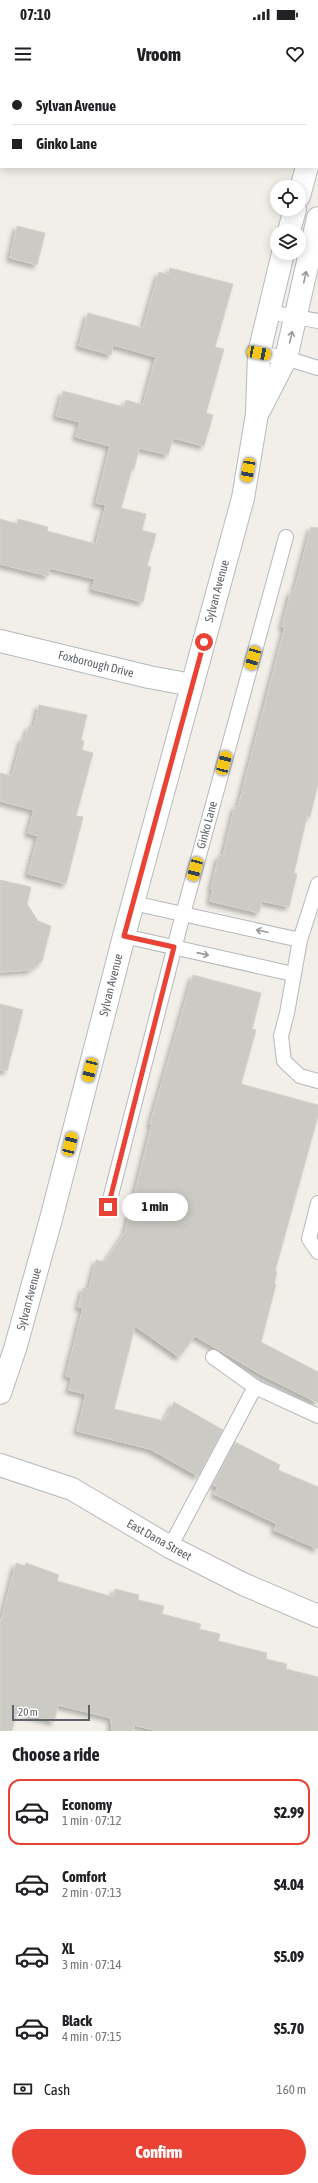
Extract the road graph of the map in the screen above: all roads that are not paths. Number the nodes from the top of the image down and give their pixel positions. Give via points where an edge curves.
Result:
1 (307, 168) edge
2 (303, 180) edge
3 (318, 218) edge
4 (281, 260) edge
5 (269, 312) junction
6 (296, 315) junction
7 (318, 321) edge
8 (259, 353) junction
9 (286, 358) junction
10 (318, 368) edge
11 (257, 414) junction
12 (286, 537) dead end
13 (0, 641) edge
14 (192, 685) junction
15 (318, 884) edge
16 (133, 903) junction
17 (183, 914) junction
18 (124, 936) junction
19 (300, 940) junction
20 (174, 947) junction
21 (293, 974) junction
22 (318, 1081) edge
23 (318, 1203) edge
24 (108, 1207) dead end
25 (318, 1252) edge
26 (213, 1357) dead end
27 (255, 1387) junction
28 (0, 1393) edge
29 (318, 1416) edge
30 (0, 1465) edge
31 (170, 1547) junction
32 (317, 1612) edge

1 - 2 street
6 -> 3 street, Sylvan Avenue
4 - 5 street, Sylvan Avenue
5 - 6 lane
5 - 8 street, Sylvan Avenue
6 - 7 lane
9 -> 6 street, Sylvan Avenue
8 - 9 lane
8 - 11 street, Sylvan Avenue
9 - 10 lane
9 - 11 street, Sylvan Avenue
11 - 14 street, Sylvan Avenue via 243,498
12 - 17 lane, Ginko Lane
13 - 14 street, Foxborough Drive
14 - 16 street, Sylvan Avenue
15 - 19 lane
16 - 17 lane
16 - 18 street, Sylvan Avenue
19 -> 17 lane
17 - 20 lane, Ginko Lane
18 - 20 lane
18 - 28 street, Sylvan Avenue via 51,1219 15,1349
19 - 21 lane
20 -> 21 lane
20 - 24 lane, Ginko Lane
21 - 22 lane via 281,1036 284,1061 300,1076
23 - 25 lane via 309,1239
26 - 27 lane
27 - 29 lane
27 - 31 lane
30 - 31 street, East Dana Street via 72,1489
31 - 32 street, East Dana Street via 243,1584

